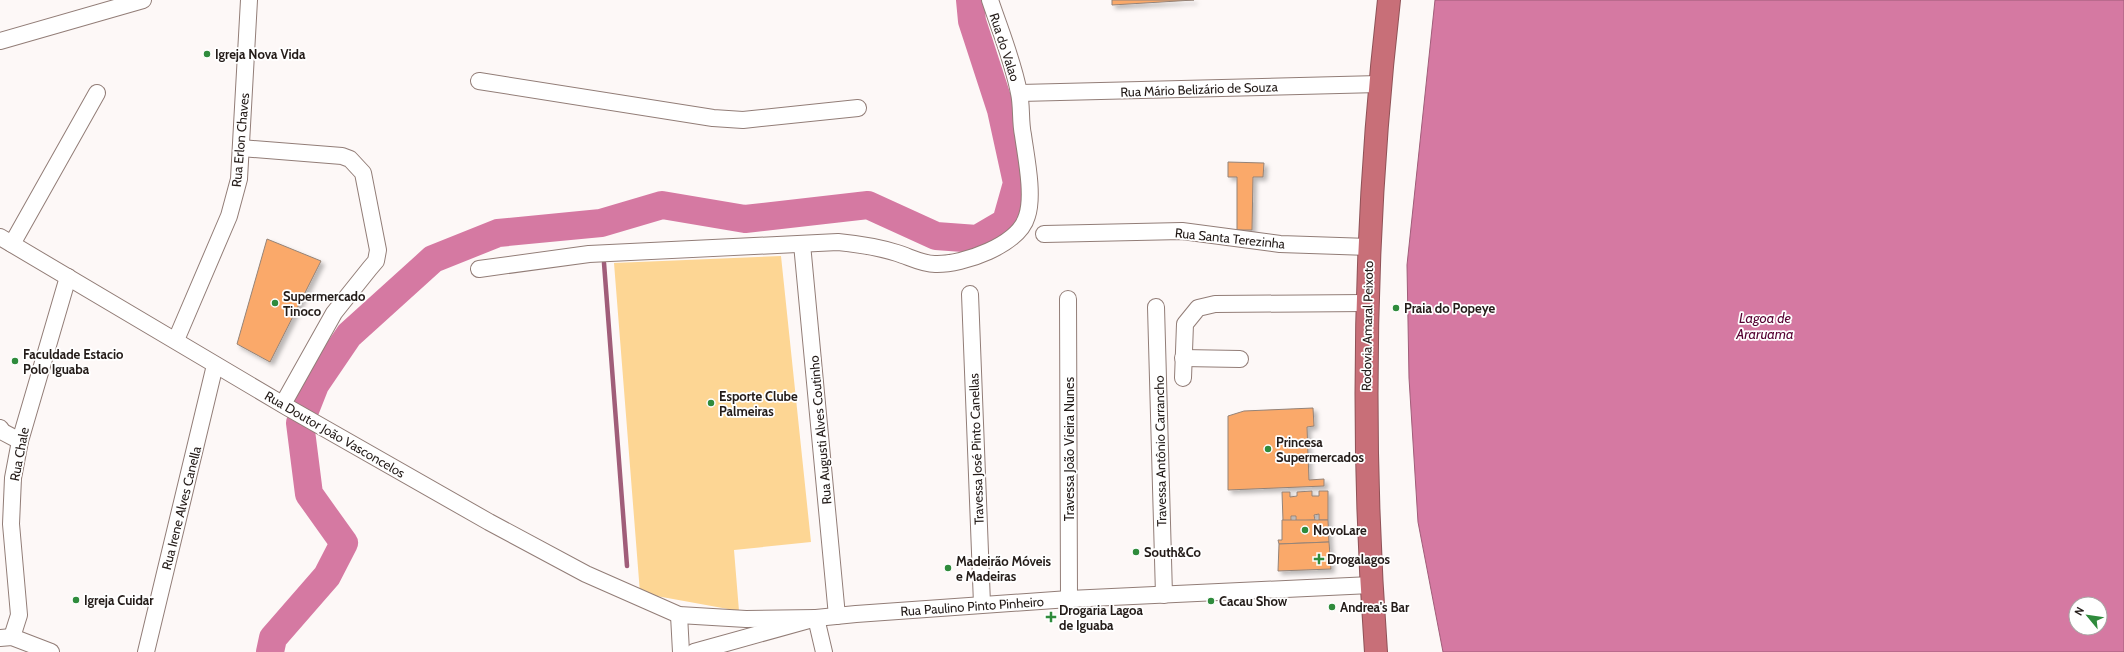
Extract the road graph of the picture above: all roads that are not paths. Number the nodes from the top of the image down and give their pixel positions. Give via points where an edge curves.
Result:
1 (144, 0) edge
2 (248, 0) edge
3 (990, 0) edge
4 (1389, 0) edge
5 (0, 41) edge
6 (479, 81) dead end
7 (1379, 84) junction
8 (97, 93) dead end
9 (1020, 93) junction
10 (858, 108) dead end
11 (241, 148) junction
12 (1044, 234) dead end
13 (6, 240) edge
14 (802, 244) junction
15 (1369, 247) junction
16 (479, 269) dead end
17 (68, 276) junction
18 (970, 294) dead end
19 (1068, 299) dead end
20 (1366, 303) junction
21 (1156, 307) dead end
22 (176, 340) junction
23 (1183, 358) junction
24 (1240, 359) dead end
25 (216, 365) junction
26 (1183, 378) dead end
27 (285, 405) junction
28 (0, 428) edge
29 (20, 441) junction
30 (1371, 585) junction
31 (1164, 594) junction
32 (1069, 599) junction
33 (982, 604) junction
34 (679, 615) junction
35 (837, 616) junction
36 (816, 618) junction
37 (746, 619) junction
38 (6, 638) edge
39 (744, 638) junction
40 (51, 652) edge
41 (146, 652) edge
42 (681, 652) edge
43 (694, 652) edge
44 (824, 652) edge
45 (1376, 652) edge

1 - 5 street
2 - 11 street, Rua Erlon Chaves
3 - 9 street, Rua do Valao
4 - 7 highway, Rodovia Amaral Peixoto
6 - 10 street via 713,118 743,120
7 - 9 street, Rua Mário Belizário de Souza
7 - 15 highway, Rodovia Amaral Peixoto
8 - 13 street
9 - 14 street, Rua do Valao via 1029,185 1028,215 1022,228 1010,240 991,251 936,264 861,244
11 - 22 street, Rua Erlon Chaves via 239,179 229,216
11 - 27 street via 342,156 350,159 363,173 378,250 376,261 334,312
12 - 15 street, Rua Santa Terezinha via 1182,231 1280,244
13 - 17 street, Rua Doutor João Vasconcelos
14 - 16 street, Rua do Valao via 589,254
14 - 35 street, Rua Augusti Alves Coutinho
15 - 20 highway, Rodovia Amaral Peixoto
17 - 22 street, Rua Doutor João Vasconcelos
17 - 29 street, Rua Chale
18 - 33 street, Travessa José Pinto Canellas
19 - 32 street, Travessa João Vieira Nunes
20 - 23 street via 1215,304 1198,308 1185,324
20 - 30 highway, Rodovia Amaral Peixoto via 1366,455
21 - 31 street, Travessa Antônio Carrancho
22 - 25 street, Rua Doutor João Vasconcelos
23 - 24 street
23 - 26 street
25 - 27 street, Rua Doutor João Vasconcelos
25 - 41 street, Rua Irene Alves Canella
27 - 34 street, Rua Doutor João Vasconcelos via 560,560
28 - 29 street
29 - 38 street, Rua Chale via 13,478 11,524 19,615
30 - 31 street, Rua Paulino Pinto Pinheiro
30 - 45 highway, Rodovia Amaral Peixoto
31 - 32 street, Rua Paulino Pinto Pinheiro
32 - 33 street, Rua Paulino Pinto Pinheiro
33 - 35 street, Rua Paulino Pinto Pinheiro
34 - 37 street
34 - 42 street
35 - 36 street, Rua Paulino Pinto Pinheiro
36 - 37 street
36 - 39 street
36 - 44 street
37 - 39 street via 751,624 752,631
38 - 40 street
39 - 43 street

